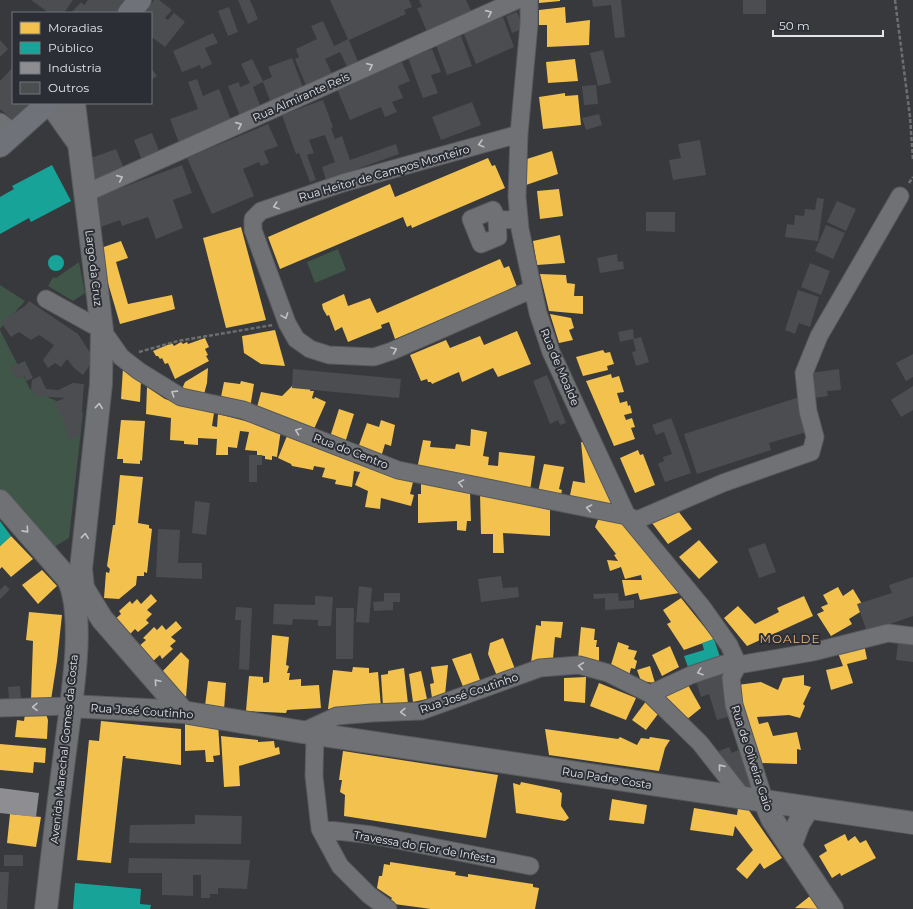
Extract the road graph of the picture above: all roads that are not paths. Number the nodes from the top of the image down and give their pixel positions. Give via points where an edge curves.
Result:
1 (140, 0) edge
2 (517, 0) edge
3 (529, 0) edge
4 (130, 12) edge
5 (48, 104) edge
6 (50, 104) edge
7 (74, 104) edge
8 (5, 134) edge
9 (519, 134) junction
10 (77, 142) junction
11 (84, 194) junction
12 (900, 196) dead end
13 (519, 219) junction
14 (497, 220) dead end
15 (533, 289) junction
16 (46, 300) dead end
17 (102, 330) junction
18 (0, 501) edge
19 (627, 516) junction
20 (83, 557) junction
21 (59, 566) junction
22 (78, 589) junction
23 (102, 618) junction
24 (77, 626) junction
25 (913, 636) edge
26 (738, 665) junction
27 (650, 694) junction
28 (70, 706) junction
29 (0, 708) edge
30 (183, 712) junction
31 (308, 733) junction
32 (744, 799) junction
33 (765, 802) junction
34 (808, 808) junction
35 (913, 823) edge
36 (320, 829) junction
37 (790, 847) junction
38 (530, 866) dead end
39 (46, 909) edge
40 (388, 909) edge
41 (832, 909) edge

1 - 4 main road
11 -> 2 street, Rua Almirante Reis
3 - 9 street, Rua de Moalde
5 - 8 main road
6 - 10 street, Largo da Cruz
7 - 10 street, Largo da Cruz
9 - 13 street, Rua de Moalde
9 -> 15 street, Rua Heitor de Campos Monteiro via 343,182 261,211 253,219 253,230 287,323 296,340 310,349 329,355 374,357
10 - 11 street, Largo da Cruz
11 - 17 street, Largo da Cruz
12 - 19 street, Rua do Centro via 818,336 804,373 808,411 815,437 812,452 723,483 637,520
13 - 14 street
13 - 15 street, Rua de Moalde
15 - 19 street, Rua de Moalde via 551,352
16 - 17 street, Largo da Cruz
19 -> 17 street, Rua do Centro via 398,470 243,410 181,397 121,357
20 -> 17 street, Avenida Marechal Gomes da Costa via 102,384
18 -> 21 street
19 - 26 street, Rua de Moalde via 702,607 729,645
20 - 21 street
20 - 22 street, Avenida Marechal Gomes da Costa
21 - 22 street
22 - 23 street
22 - 24 street, Avenida Marechal Gomes da Costa
23 - 24 street via 89,618
30 -> 23 street
24 - 28 street, Avenida Marechal Gomes da Costa
25 - 26 street via 888,633 813,652
26 -> 27 street via 724,664 711,668
26 - 33 street, Rua de Oliveira Gaio via 731,678 734,705
27 -> 31 street, Rua José Coutinho via 608,673 579,664 540,668 421,712 337,716
32 -> 27 street, Rua José Coutinho via 700,742
28 -> 29 street, Rua José Coutinho
28 - 30 street, Rua José Coutinho
28 - 39 street, Avenida Marechal Gomes da Costa
30 - 31 street, Rua José Coutinho
31 - 32 street, Rua Padre Costa
31 - 36 street
32 - 33 street, Rua Padre Costa
33 - 34 street, Rua Padre Costa
33 - 37 street, Rua de Oliveira Gaio via 772,819
34 - 35 street, Rua Padre Costa
34 - 37 street
36 - 38 street, Travessa do Flor de Infesta via 372,835
36 - 40 street via 340,866 369,895
37 - 41 street, Rua de Oliveira Gaio

